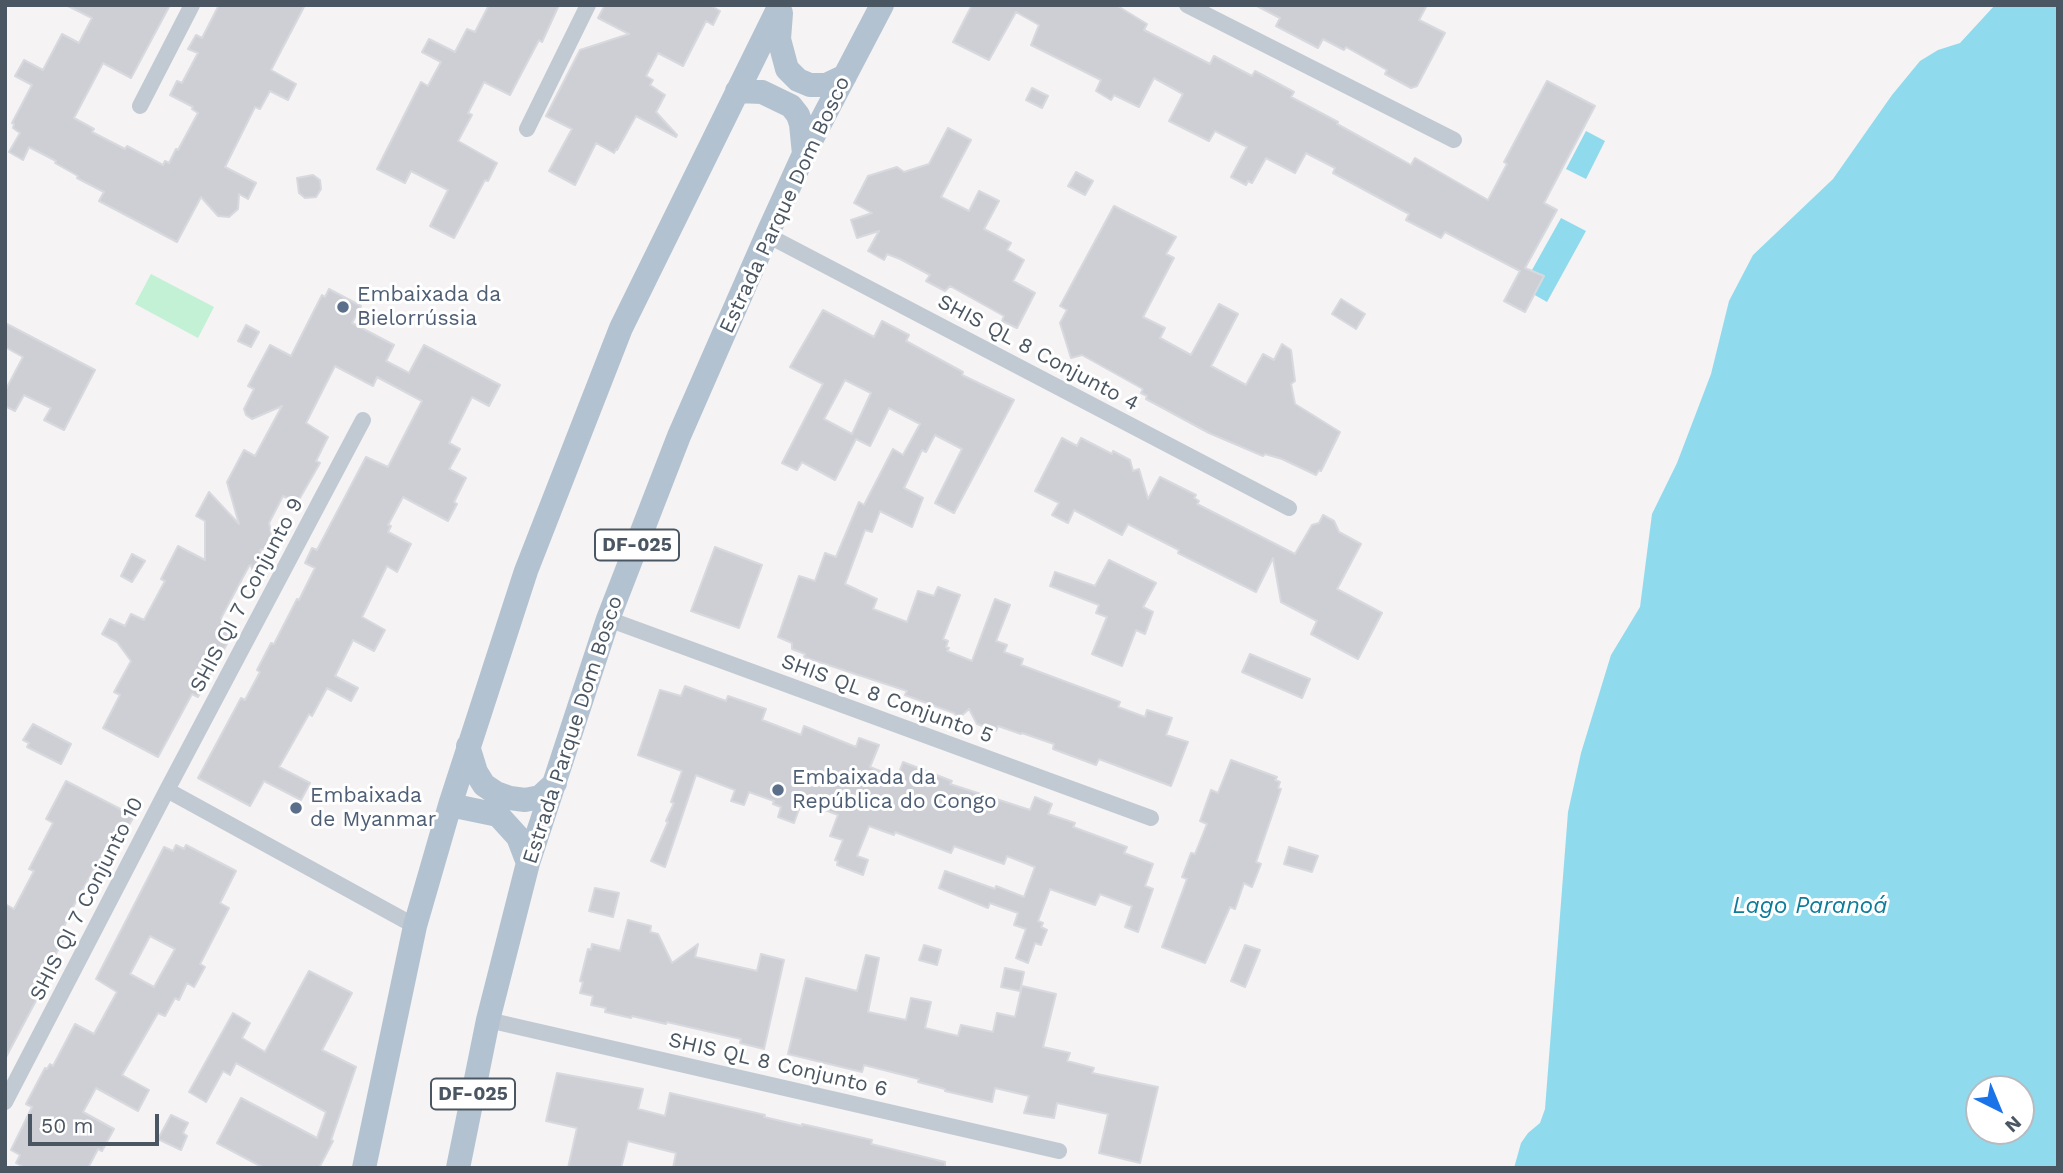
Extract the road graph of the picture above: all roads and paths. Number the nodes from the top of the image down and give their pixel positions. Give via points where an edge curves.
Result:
1 (192, 5) edge
2 (588, 5) edge
3 (781, 5) edge
4 (882, 5) edge
5 (1187, 5) edge
6 (845, 76) junction
7 (737, 92) junction
8 (140, 106) dead end
9 (527, 129) dead end
10 (1454, 140) dead end
11 (804, 154) junction
12 (767, 235) junction
13 (363, 420) dead end
14 (1289, 508) dead end
15 (608, 619) junction
16 (468, 746) junction
17 (555, 783) junction
18 (167, 790) junction
19 (450, 804) junction
20 (1151, 818) dead end
21 (528, 863) junction
22 (415, 926) junction
23 (488, 1020) junction
24 (5, 1102) edge
25 (1059, 1151) dead end
26 (368, 1164) edge
27 (458, 1168) edge

1 - 8 street
2 - 9 street
3 - 6 main road via 779,39 786,69 810,85 827,85
3 - 7 main road
4 - 6 main road, Estrada Parque Dom Bosco / DF-025
5 - 10 street
6 - 11 main road, Estrada Parque Dom Bosco / DF-025
7 - 11 main road via 762,92 791,106 801,124
7 - 16 main road via 621,328 526,571
11 - 12 main road, Estrada Parque Dom Bosco / DF-025
12 - 14 street, SHIS QL 8 Conjunto 4
12 - 15 main road, Estrada Parque Dom Bosco / DF-025 via 679,436
13 - 18 street, SHIS QI 7 Conjunto 9
15 - 17 main road, Estrada Parque Dom Bosco / DF-025
15 - 20 street, SHIS QL 8 Conjunto 5
16 - 17 main road via 484,785 510,799 540,797
16 - 19 main road
17 - 21 main road, Estrada Parque Dom Bosco / DF-025
18 - 22 street
18 - 24 street, SHIS QI 7 Conjunto 10
19 - 21 main road via 498,814 518,836
19 - 22 main road
21 - 23 main road, Estrada Parque Dom Bosco / DF-025
22 - 26 main road
23 - 25 street, SHIS QL 8 Conjunto 6
23 - 27 main road, Estrada Parque Dom Bosco / DF-025

